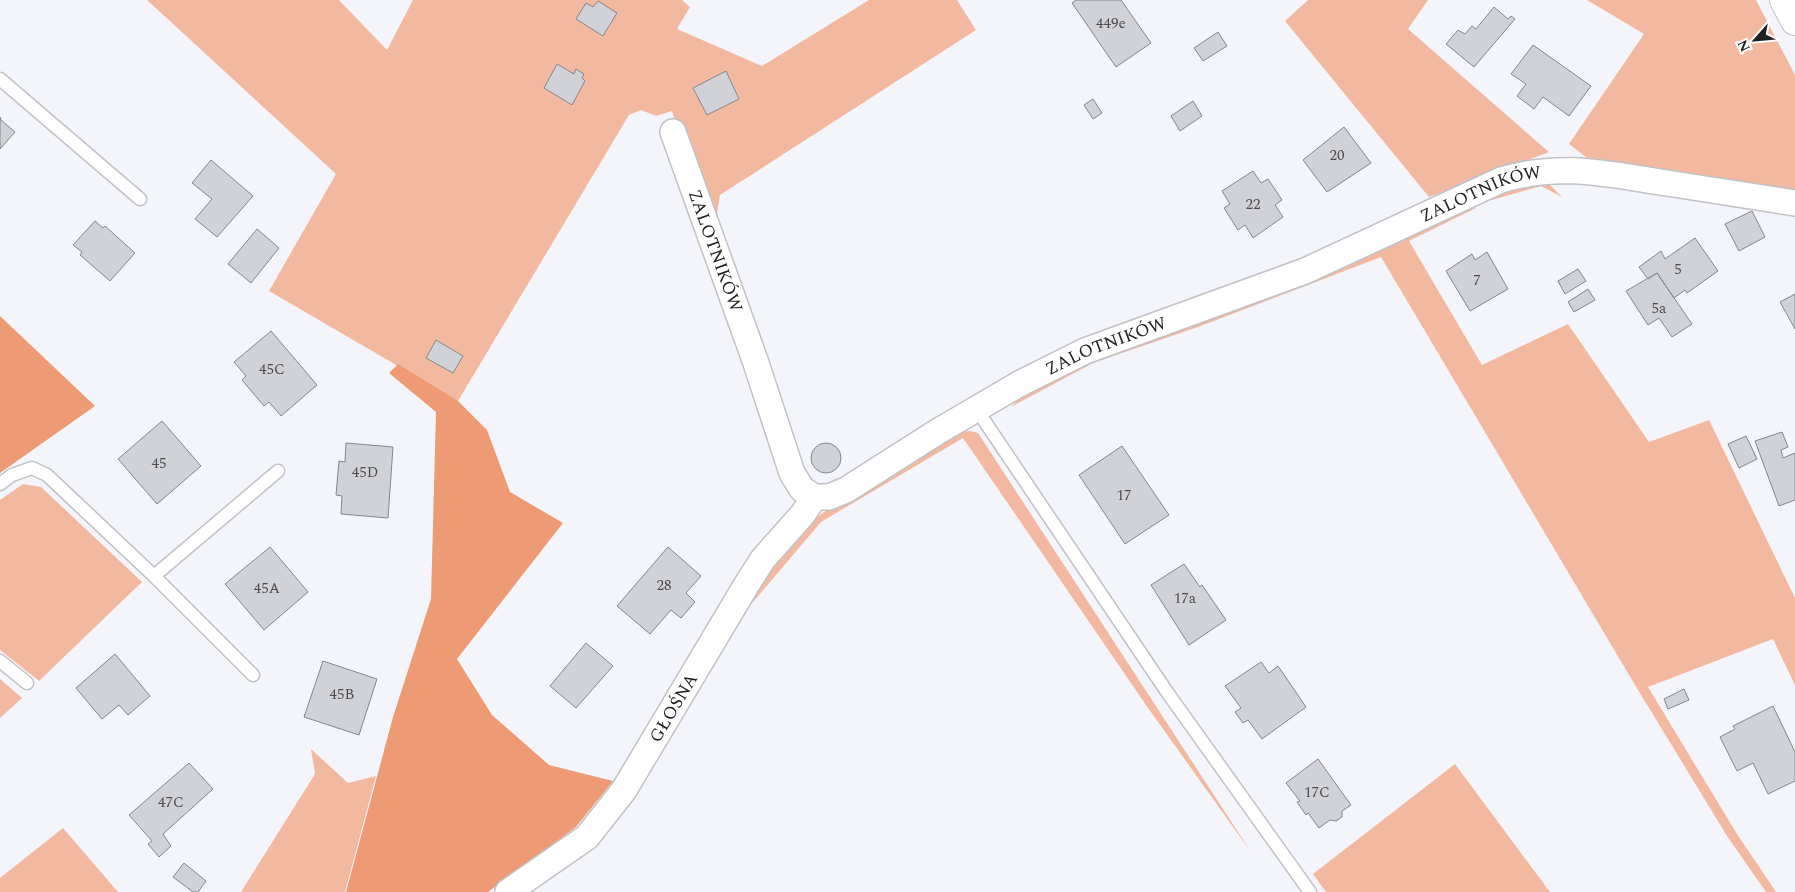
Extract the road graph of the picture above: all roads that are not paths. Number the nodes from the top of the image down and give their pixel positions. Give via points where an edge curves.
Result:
1 (1784, 0) edge
2 (1795, 21) edge
3 (0, 79) edge
4 (673, 132) dead end
5 (140, 199) dead end
6 (1795, 203) edge
7 (977, 410) junction
8 (278, 471) dead end
9 (0, 484) edge
10 (814, 497) junction
11 (154, 576) junction
12 (0, 661) edge
13 (253, 674) dead end
14 (27, 682) dead end
15 (508, 892) edge
16 (1310, 892) edge

1 - 2 street
3 - 5 lane
4 - 10 street, ZALOTNIKÓW via 792,473 802,489
6 - 7 street, ZALOTNIKÓW via 1586,170 1525,173 1501,180 1305,271 1085,351 1019,384
7 - 10 street, ZALOTNIKÓW via 846,490 828,497
7 - 16 lane via 1167,692
8 - 11 lane
9 - 11 lane via 12,475 32,468 47,475
10 - 15 street, GŁOŚNA via 746,584 624,790 587,837
11 - 13 lane
12 - 14 lane

